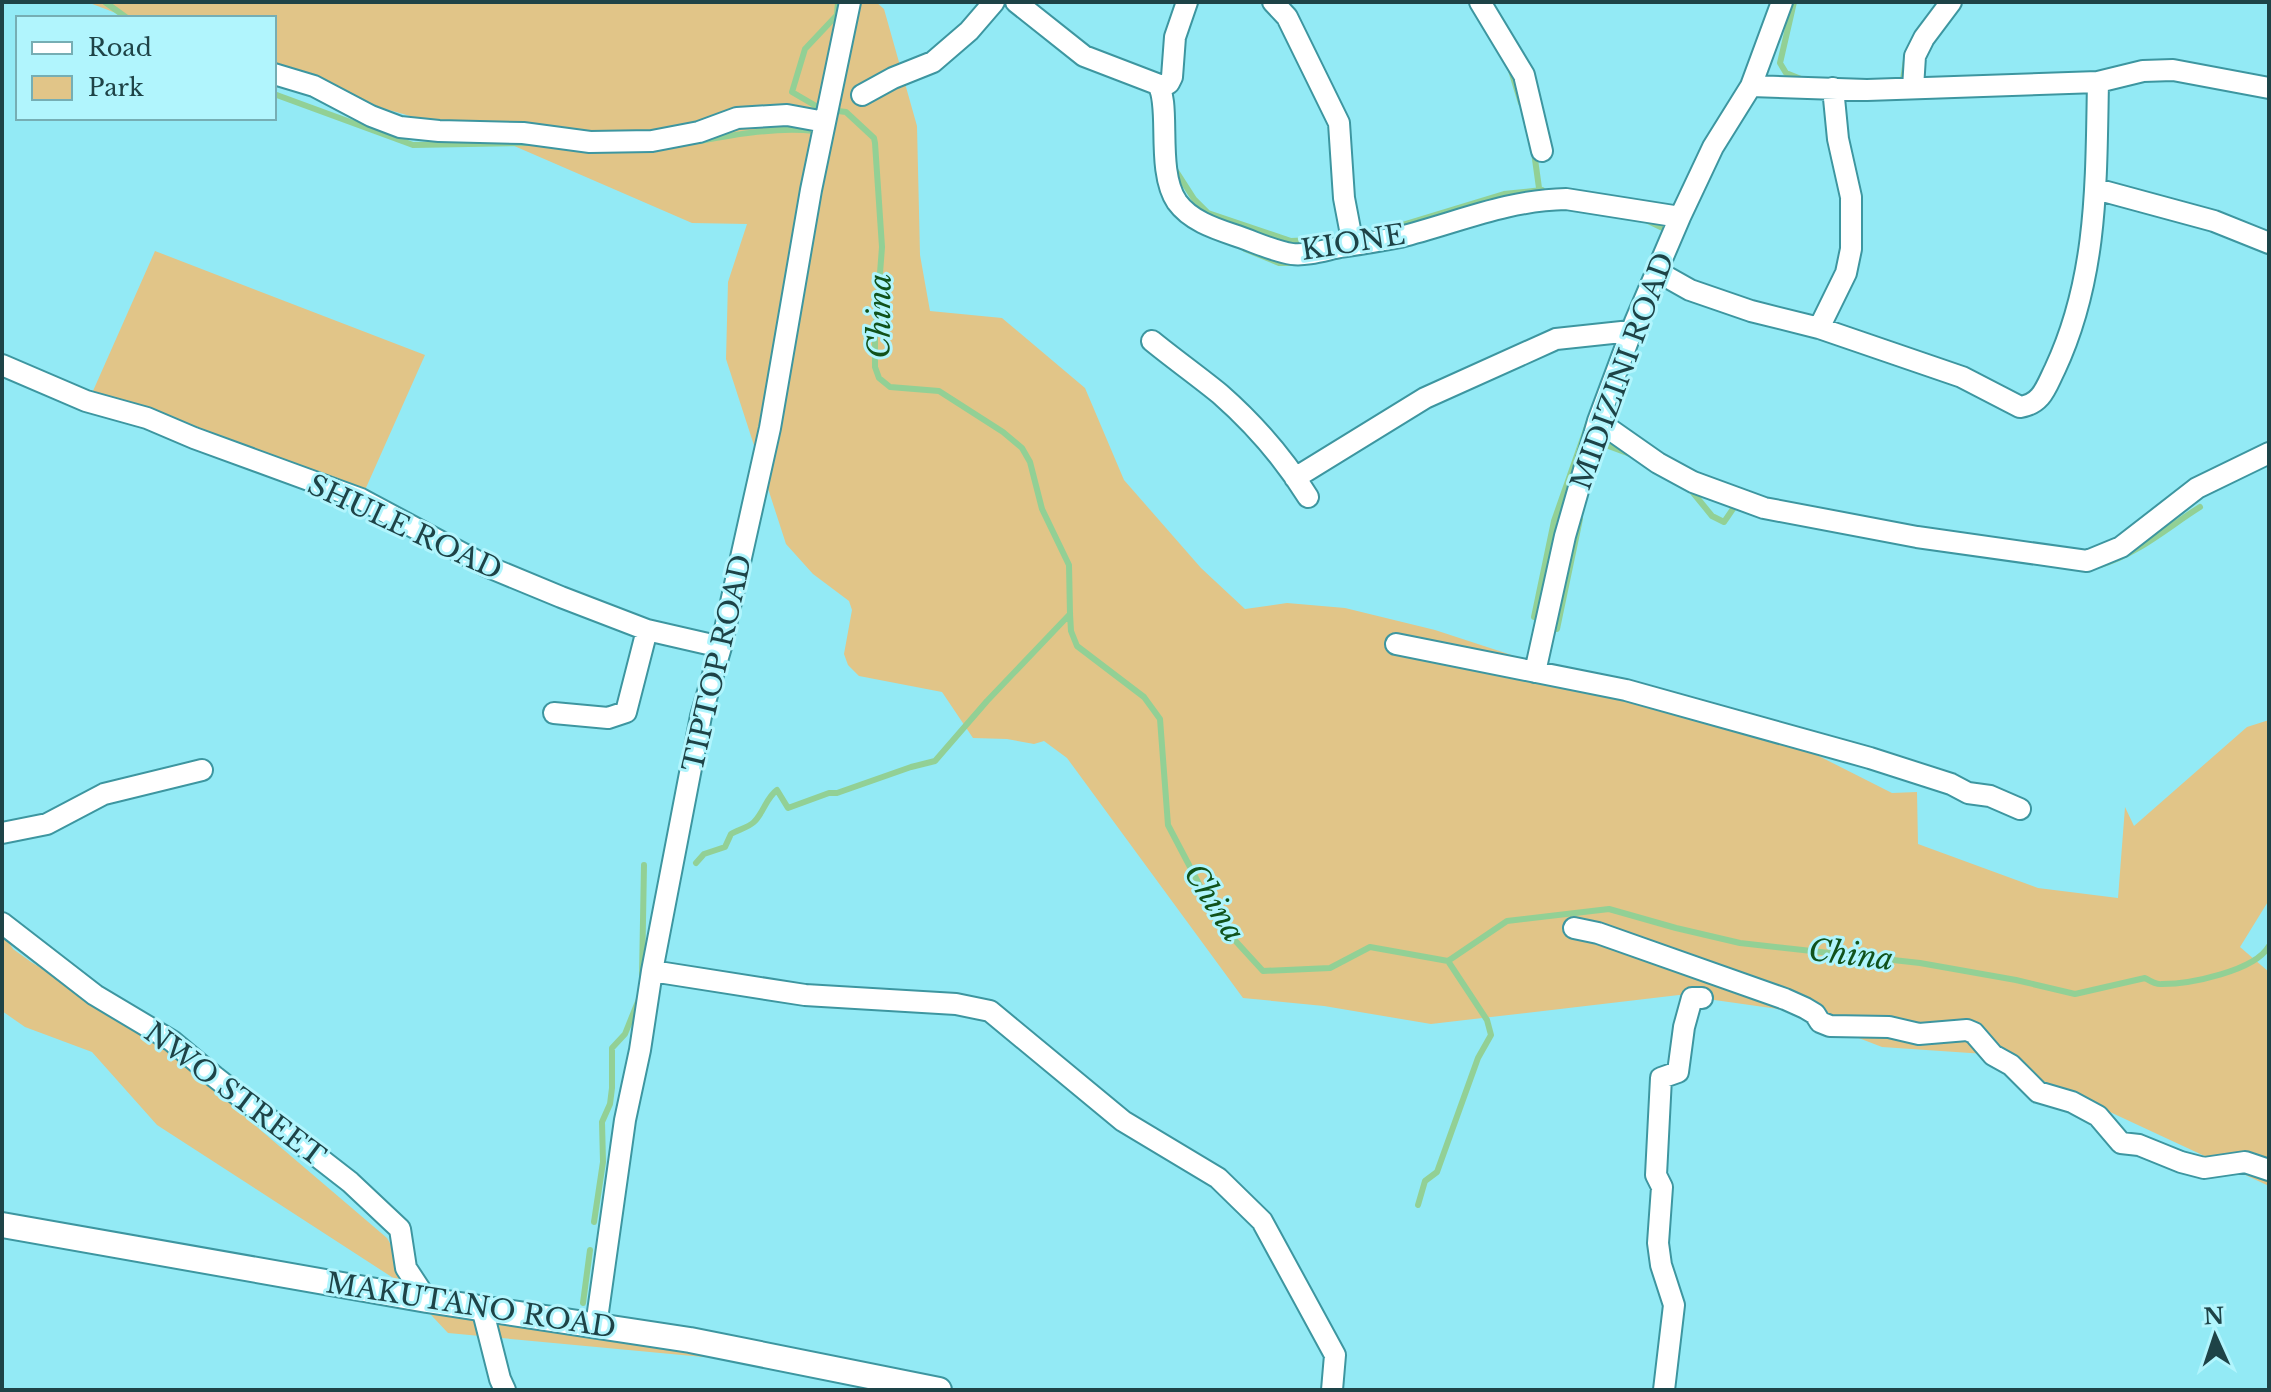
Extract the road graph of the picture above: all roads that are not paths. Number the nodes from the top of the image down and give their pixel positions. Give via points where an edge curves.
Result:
1 (850, 2) edge
2 (994, 2) edge
3 (1016, 2) edge
4 (1187, 2) edge
5 (1273, 2) edge
6 (1480, 2) edge
7 (1782, 2) edge
8 (1951, 2) edge
9 (276, 75) edge
10 (2098, 82) junction
11 (1751, 86) junction
12 (1161, 88) junction
13 (1833, 88) junction
14 (1913, 88) junction
15 (2269, 88) edge
16 (862, 95) dead end
17 (825, 122) junction
18 (1542, 151) dead end
19 (2096, 189) junction
20 (1680, 217) junction
21 (2269, 243) edge
22 (1353, 245) junction
23 (1658, 272) junction
24 (1819, 328) junction
25 (1631, 331) junction
26 (1152, 341) dead end
27 (2, 365) edge
28 (1598, 421) junction
29 (2269, 453) edge
30 (1295, 478) junction
31 (1308, 497) dead end
32 (647, 630) junction
33 (1396, 644) dead end
34 (721, 647) junction
35 (1535, 672) junction
36 (554, 713) dead end
37 (202, 770) dead end
38 (2020, 809) dead end
39 (2, 833) edge
40 (2, 923) edge
41 (1574, 928) dead end
42 (652, 971) junction
43 (1702, 998) dead end
44 (2269, 1170) edge
45 (2, 1225) edge
46 (427, 1300) junction
47 (482, 1308) junction
48 (596, 1326) junction
49 (505, 1390) edge
50 (939, 1390) edge
51 (1332, 1390) edge
52 (1664, 1390) edge

1 - 17 street, TIPTOP ROAD
2 - 16 street via 933,62
3 - 12 street via 1084,56
4 - 12 street via 1175,37 1172,80
5 - 22 street via 1287,17 1339,123
6 - 18 street via 1524,75
7 - 11 street, MIDIZINI ROAD
8 - 14 street via 1915,56
9 - 17 street via 314,86 400,127 439,131 652,141 737,118 787,115
10 - 14 street
10 - 15 street via 2173,70
10 - 19 street
11 - 13 street
11 - 20 street, MIDIZINI ROAD via 1713,147
12 - 22 street, KIONE via 1170,191 1187,213 1215,229 1294,254
13 - 14 street
13 - 24 street via 1851,197 1851,249 1846,273
17 - 34 street, TIPTOP ROAD via 770,428
19 - 21 street via 2214,221
19 - 24 street via 2082,298 2041,398 2027,406 1962,377
20 - 22 street, KIONE via 1548,200 1515,203 1400,237
20 - 23 street, MIDIZINI ROAD
23 - 24 street via 1690,290
23 - 25 street, MIDIZINI ROAD
25 - 28 street, MIDIZINI ROAD
25 - 30 street via 1556,339 1425,398
26 - 30 street via 1219,393
27 - 32 street, SHULE ROAD via 86,401 147,418 361,499 486,566
28 - 29 street via 1693,482 1764,508 2087,561 2121,547 2197,488
28 - 35 street, MIDIZINI ROAD via 1565,536
30 - 31 street
32 - 34 street, SHULE ROAD
32 - 36 street via 626,712 608,718
33 - 35 street
34 - 42 street, TIPTOP ROAD via 701,716
35 - 38 street via 1626,690 1870,758
37 - 39 street via 104,794 47,824
40 - 46 street, NWO STREET via 95,995 172,1041 350,1182 400,1229 406,1268
41 - 44 street via 1785,999 1825,1025 1928,1034 1967,1030 2038,1092 2098,1116 2121,1143 2204,1168 2245,1162
42 - 48 street, TIPTOP ROAD
42 - 51 street via 805,995 956,1004 990,1011 1123,1121 1218,1178 1262,1221 1335,1355
43 - 52 street via 1692,998 1678,1072 1661,1078 1658,1243 1674,1305
45 - 46 street, MAKUTANO ROAD
46 - 47 street, MAKUTANO ROAD
47 - 48 street, MAKUTANO ROAD
47 - 49 street
48 - 50 street, MAKUTANO ROAD via 784,1357

